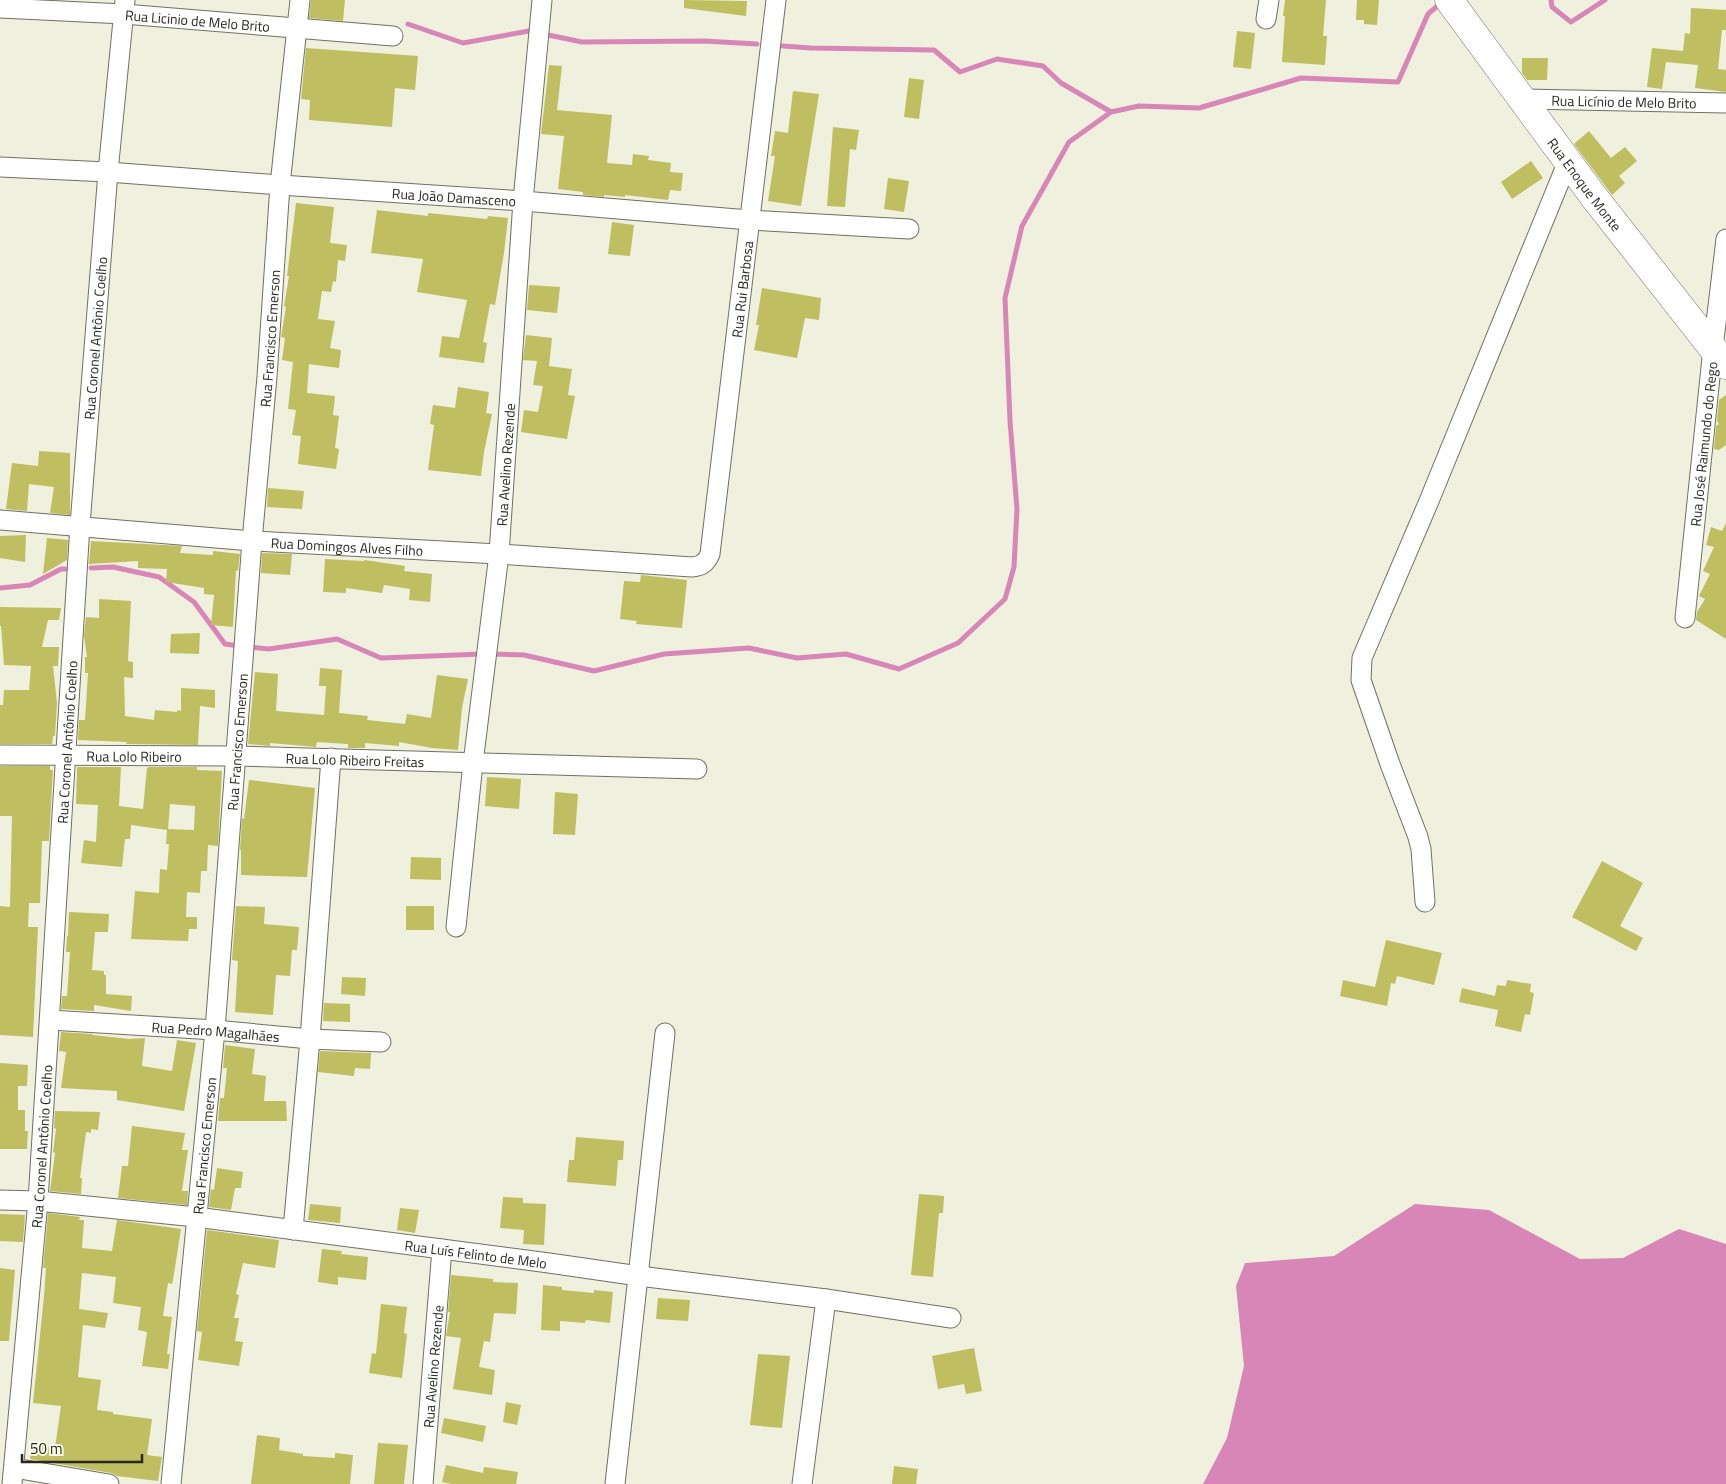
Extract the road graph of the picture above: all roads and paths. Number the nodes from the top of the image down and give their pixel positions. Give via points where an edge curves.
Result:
1 (300, 0) edge
2 (542, 0) edge
3 (776, 0) edge
4 (1269, 0) edge
5 (1449, 0) edge
6 (124, 7) edge
7 (0, 8) edge
8 (1266, 19) dead end
9 (298, 28) junction
10 (393, 36) dead end
11 (1522, 99) junction
12 (1726, 103) edge
13 (1568, 161) junction
14 (0, 167) edge
15 (108, 172) junction
16 (280, 185) junction
17 (523, 201) junction
18 (749, 220) junction
19 (908, 229) dead end
20 (1726, 239) edge
21 (1719, 356) edge
22 (0, 520) edge
23 (80, 525) junction
24 (252, 541) junction
25 (499, 554) junction
26 (692, 567) joint
27 (1684, 618) dead end
28 (0, 755) edge
29 (66, 755) junction
30 (236, 756) junction
31 (331, 758) junction
32 (473, 763) junction
33 (697, 769) dead end
34 (1425, 902) dead end
35 (456, 927) dead end
36 (50, 1020) junction
37 (215, 1030) junction
38 (665, 1033) dead end
39 (310, 1039) junction
40 (381, 1042) dead end
41 (0, 1200) edge
42 (38, 1202) junction
43 (196, 1217) junction
44 (293, 1230) junction
45 (442, 1249) junction
46 (639, 1276) junction
47 (826, 1299) junction
48 (951, 1318) dead end
49 (13, 1476) edge
50 (109, 1484) edge
51 (171, 1484) edge
52 (423, 1484) edge
53 (615, 1484) edge
54 (802, 1484) edge

1 - 9 street, Rua Francisco Emerson
2 - 17 street, Rua Avelino Rezende
3 - 18 street, Rua Rui Barbosa
4 - 8 street
5 - 11 main road, Rua Enoque Monte
6 - 7 street, Rua Licinio de Melo Brito
6 - 9 street, Rua Licinio de Melo Brito
6 - 15 street, Rua Coronel Antônio Coelho
9 - 10 street, Rua Licinio de Melo Brito
9 - 16 street, Rua Francisco Emerson
11 - 12 street, Rua Licínio de Melo Brito
11 - 13 main road, Rua Enoque Monte
13 - 21 main road, Rua Enoque Monte
13 - 34 street via 1362,658 1361,680 1418,837
14 - 15 street, Rua João Damasceno
15 - 16 street, Rua João Damasceno
15 - 23 street, Rua Coronel Antônio Coelho
16 - 17 street, Rua João Damasceno
16 - 24 street, Rua Francisco Emerson
17 - 18 street, Rua João Damasceno
17 - 25 street, Rua Avelino Rezende
18 - 19 street, Rua João Damasceno
18 - 26 street, Rua Rui Barbosa via 710,554 700,566
20 - 21 street, Rua José Raimundo do Rego
21 - 27 street, Rua José Raimundo do Rego
22 - 23 street, Rua Domingos Alves Filho
23 - 24 street, Rua Domingos Alves Filho
23 - 29 street, Rua Coronel Antônio Coelho
24 - 25 street, Rua Domingos Alves Filho
24 - 30 street, Rua Francisco Emerson
25 - 26 street, Rua Domingos Alves Filho
25 - 32 street, Rua Avelino Rezende
28 - 29 street, Rua Lolo Ribeiro
29 - 30 street, Rua Lolo Ribeiro
29 - 36 street, Rua Coronel Antônio Coelho
30 - 31 street, Rua Lolo Ribeiro Freitas
30 - 37 street, Rua Francisco Emerson
31 - 32 street, Rua Lolo Ribeiro Freitas
31 - 39 street
32 - 33 street, Rua Lolo Ribeiro Freitas
32 - 35 street, Rua Avelino Rezende
36 - 37 street, Rua Pedro Magalhães
36 - 42 street, Rua Coronel Antônio Coelho
37 - 39 street, Rua Pedro Magalhães
37 - 43 street, Rua Francisco Emerson
38 - 46 street
39 - 40 street, Rua Pedro Magalhães
39 - 44 street
41 - 42 street, Rua Luís Felinto de Melo
42 - 43 street, Rua Luís Felinto de Melo
42 - 49 street, Rua Coronel Antônio Coelho
43 - 44 street, Rua Luís Felinto de Melo
43 - 51 street, Rua Francisco Emerson
44 - 45 street, Rua Luís Felinto de Melo
45 - 46 street, Rua Luís Felinto de Melo
45 - 52 street, Rua Avelino Rezende
46 - 47 street, Rua Luís Felinto de Melo
46 - 53 street
47 - 48 street, Rua Luís Felinto de Melo
47 - 54 street
49 - 50 street

